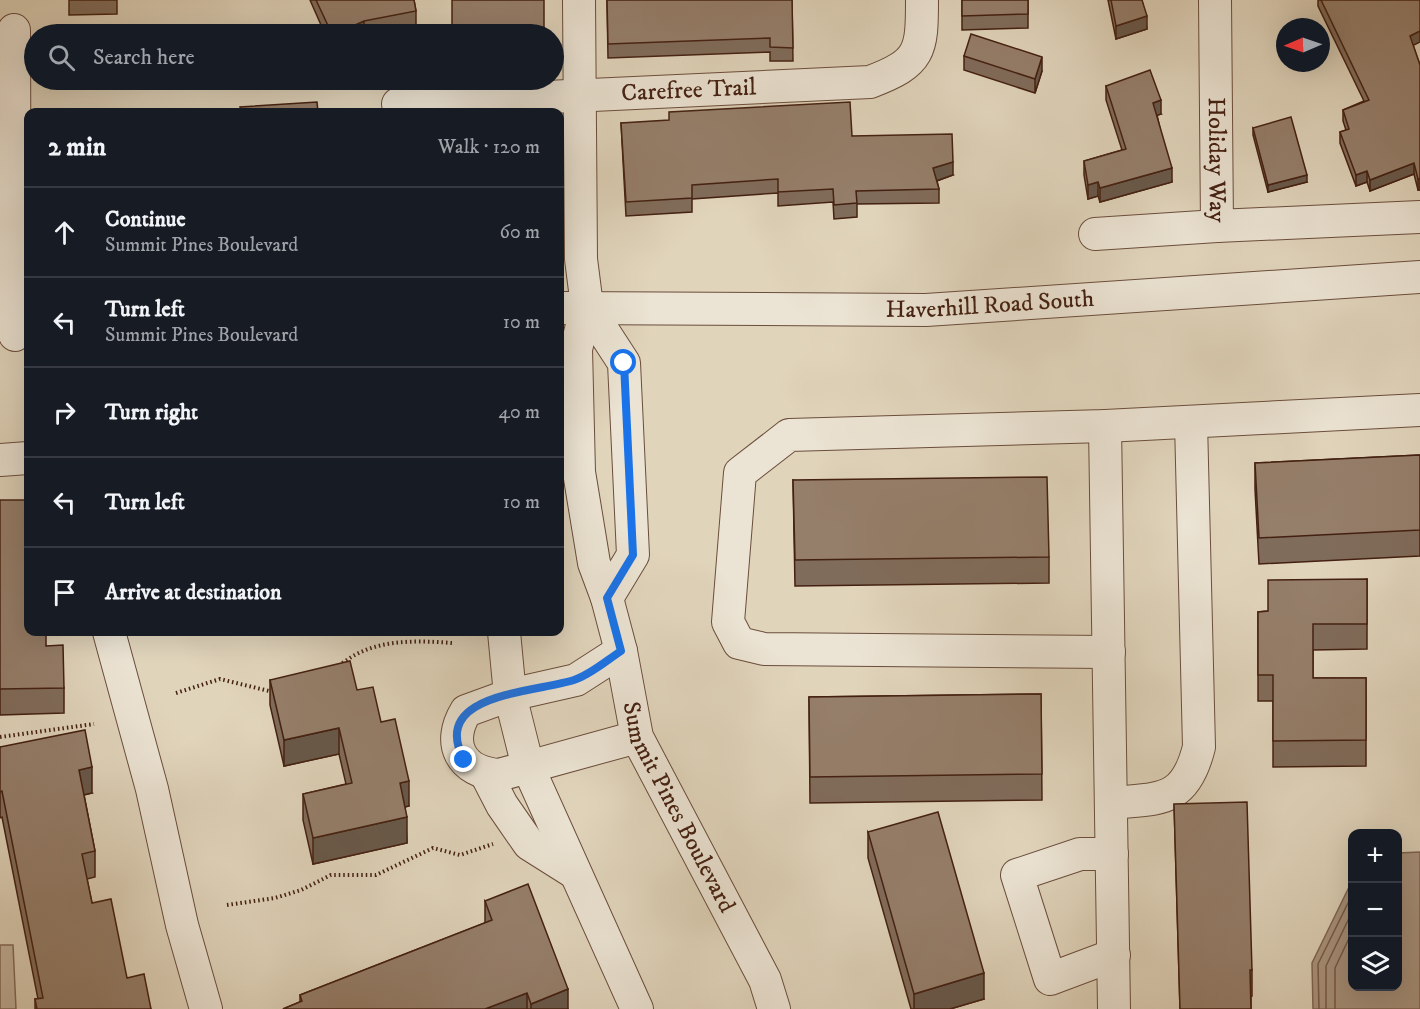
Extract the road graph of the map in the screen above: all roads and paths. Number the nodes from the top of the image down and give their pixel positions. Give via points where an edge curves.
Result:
1 (579, 0) edge
2 (922, 0) edge
3 (1215, 0) edge
4 (14, 30) dead end
5 (578, 97) junction
6 (398, 104) dead end
7 (1420, 217) edge
8 (1217, 226) junction
9 (1095, 234) dead end
10 (1420, 277) edge
11 (573, 307) edge
12 (15, 335) edge
13 (1420, 410) edge
14 (1191, 422) junction
15 (1105, 426) junction
16 (24, 458) edge
17 (0, 459) edge
18 (607, 598) junction
19 (110, 636) edge
20 (504, 636) edge
21 (452, 643) dead end
22 (621, 651) junction
23 (1109, 652) junction
24 (331, 673) edge
25 (176, 693) dead end
26 (279, 693) edge
27 (510, 695) junction
28 (94, 724) dead end
29 (638, 736) junction
30 (0, 737) edge
31 (528, 766) junction
32 (486, 774) junction
33 (1112, 803) junction
34 (499, 843) dead end
35 (1112, 854) junction
36 (575, 873) junction
37 (227, 905) dead end
38 (1114, 955) junction
39 (206, 1009) edge
40 (637, 1009) edge
41 (774, 1009) edge
42 (1114, 1009) edge

1 - 5 street
2 - 5 street, Carefree Trail via 922,41 911,60 895,73 870,82
3 - 8 street, Holiday Way
4 - 12 street
5 - 6 street, Carefree Trail
5 - 11 street via 581,259
7 - 8 street, Holiday Way
8 - 9 street
10 - 11 street, Haverhill Road South via 926,310
11 - 18 street, Summit Pines Boulevard via 579,472 594,563
11 - 18 street via 624,363 633,555
13 - 14 street
14 - 15 street
14 - 33 street via 1199,747 1194,767 1182,785 1165,797
15 - 23 street
15 - 23 street via 789,435 740,472 728,622 739,643 764,650
16 - 17 street
18 - 22 street, Summit Pines Boulevard
19 - 39 street
20 - 27 street
21 - 24 path via 411,640 355,652
22 - 27 street via 576,680
22 - 29 street, Summit Pines Boulevard
23 - 33 street
25 - 26 path via 220,679
27 - 31 street
27 - 32 street via 466,711 459,723 456,736 461,754 474,769
28 - 30 path
29 - 31 street
29 - 41 street, Summit Pines Boulevard via 765,980
31 - 32 street via 499,775
31 - 36 street
32 - 36 street via 529,844
33 - 35 street
34 - 37 path via 460,855 433,848 376,875 331,875 284,896
35 - 38 street
35 - 38 street via 1080,854 1017,875 1050,979
36 - 40 street
38 - 42 street

